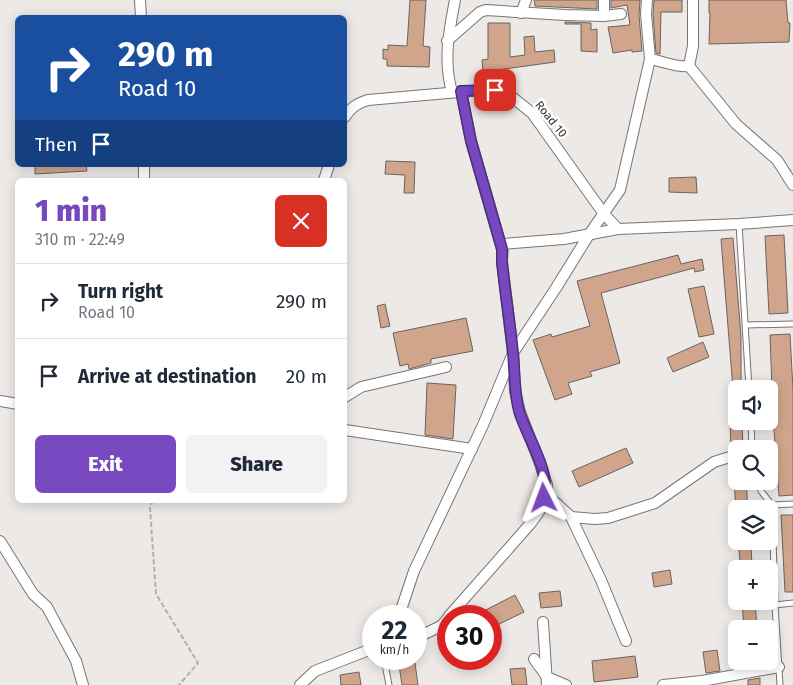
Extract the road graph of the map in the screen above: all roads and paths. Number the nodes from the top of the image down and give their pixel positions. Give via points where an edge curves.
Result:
1 (140, 0) edge
2 (455, 0) edge
3 (488, 0) edge
4 (526, 0) edge
5 (604, 0) edge
6 (646, 0) edge
7 (693, 0) edge
8 (492, 11) junction
9 (521, 13) junction
10 (621, 14) dead end
11 (141, 15) edge
12 (604, 16) junction
13 (447, 41) junction
14 (650, 59) junction
15 (689, 66) junction
16 (457, 92) junction
17 (347, 114) edge
18 (793, 176) edge
19 (792, 185) edge
20 (793, 195) edge
21 (604, 214) junction
22 (793, 220) edge
23 (739, 224) junction
24 (618, 229) junction
25 (590, 233) junction
26 (502, 249) junction
27 (793, 324) edge
28 (746, 325) junction
29 (513, 352) junction
30 (446, 367) dead end
31 (749, 380) edge
32 (347, 396) edge
33 (0, 401) edge
34 (15, 404) edge
35 (347, 430) edge
36 (472, 449) junction
37 (728, 458) edge
38 (544, 498) junction
39 (152, 503) edge
40 (793, 504) edge
41 (778, 505) edge
42 (571, 517) junction
43 (0, 541) edge
44 (793, 603) edge
45 (403, 605) edge
46 (459, 605) edge
47 (778, 605) edge
48 (775, 610) edge
49 (543, 622) dead end
50 (626, 641) dead end
51 (362, 653) edge
52 (534, 659) dead end
53 (779, 667) junction
54 (386, 670) edge
55 (547, 681) edge
56 (83, 685) edge
57 (179, 685) edge
58 (300, 685) edge
59 (389, 685) edge
60 (566, 685) edge
61 (663, 685) edge
62 (780, 685) edge

1 - 11 street
2 - 13 street
3 - 8 street
4 - 9 street
5 - 12 street
6 - 14 street
7 - 15 street via 693,46
8 - 9 street
8 - 13 street via 480,12
9 - 12 street
10 - 12 street
13 - 16 street via 448,78
14 - 15 street
14 - 21 street via 620,190
15 - 19 street via 736,124 777,160
16 - 17 street, Road 10 via 368,100
16 - 21 street, Road 10 via 495,90 523,105 546,131
16 - 26 street
18 - 19 street
19 - 20 street
21 - 24 street, Road 10
21 - 25 street
22 - 23 street
23 - 24 street
23 - 28 lane
24 - 25 street
25 - 26 street via 564,239 509,243
25 - 29 street
26 - 29 street
27 - 28 lane
28 - 31 lane
29 - 36 street
29 - 38 street via 515,391 547,485
30 - 32 street via 361,387
33 - 34 street
35 - 36 street
36 - 45 street via 414,571
37 - 42 street via 714,462 655,503 608,518
38 - 42 street via 556,503
38 - 46 street via 532,523
39 - 57 path via 156,594 198,663
40 - 41 lane
42 - 50 street
43 - 56 street via 33,594 47,607 76,661
44 - 47 lane
48 - 53 lane
49 - 55 street
51 - 58 street via 315,671
52 - 55 street
53 - 61 street
53 - 62 lane
54 - 59 lane
55 - 60 street

